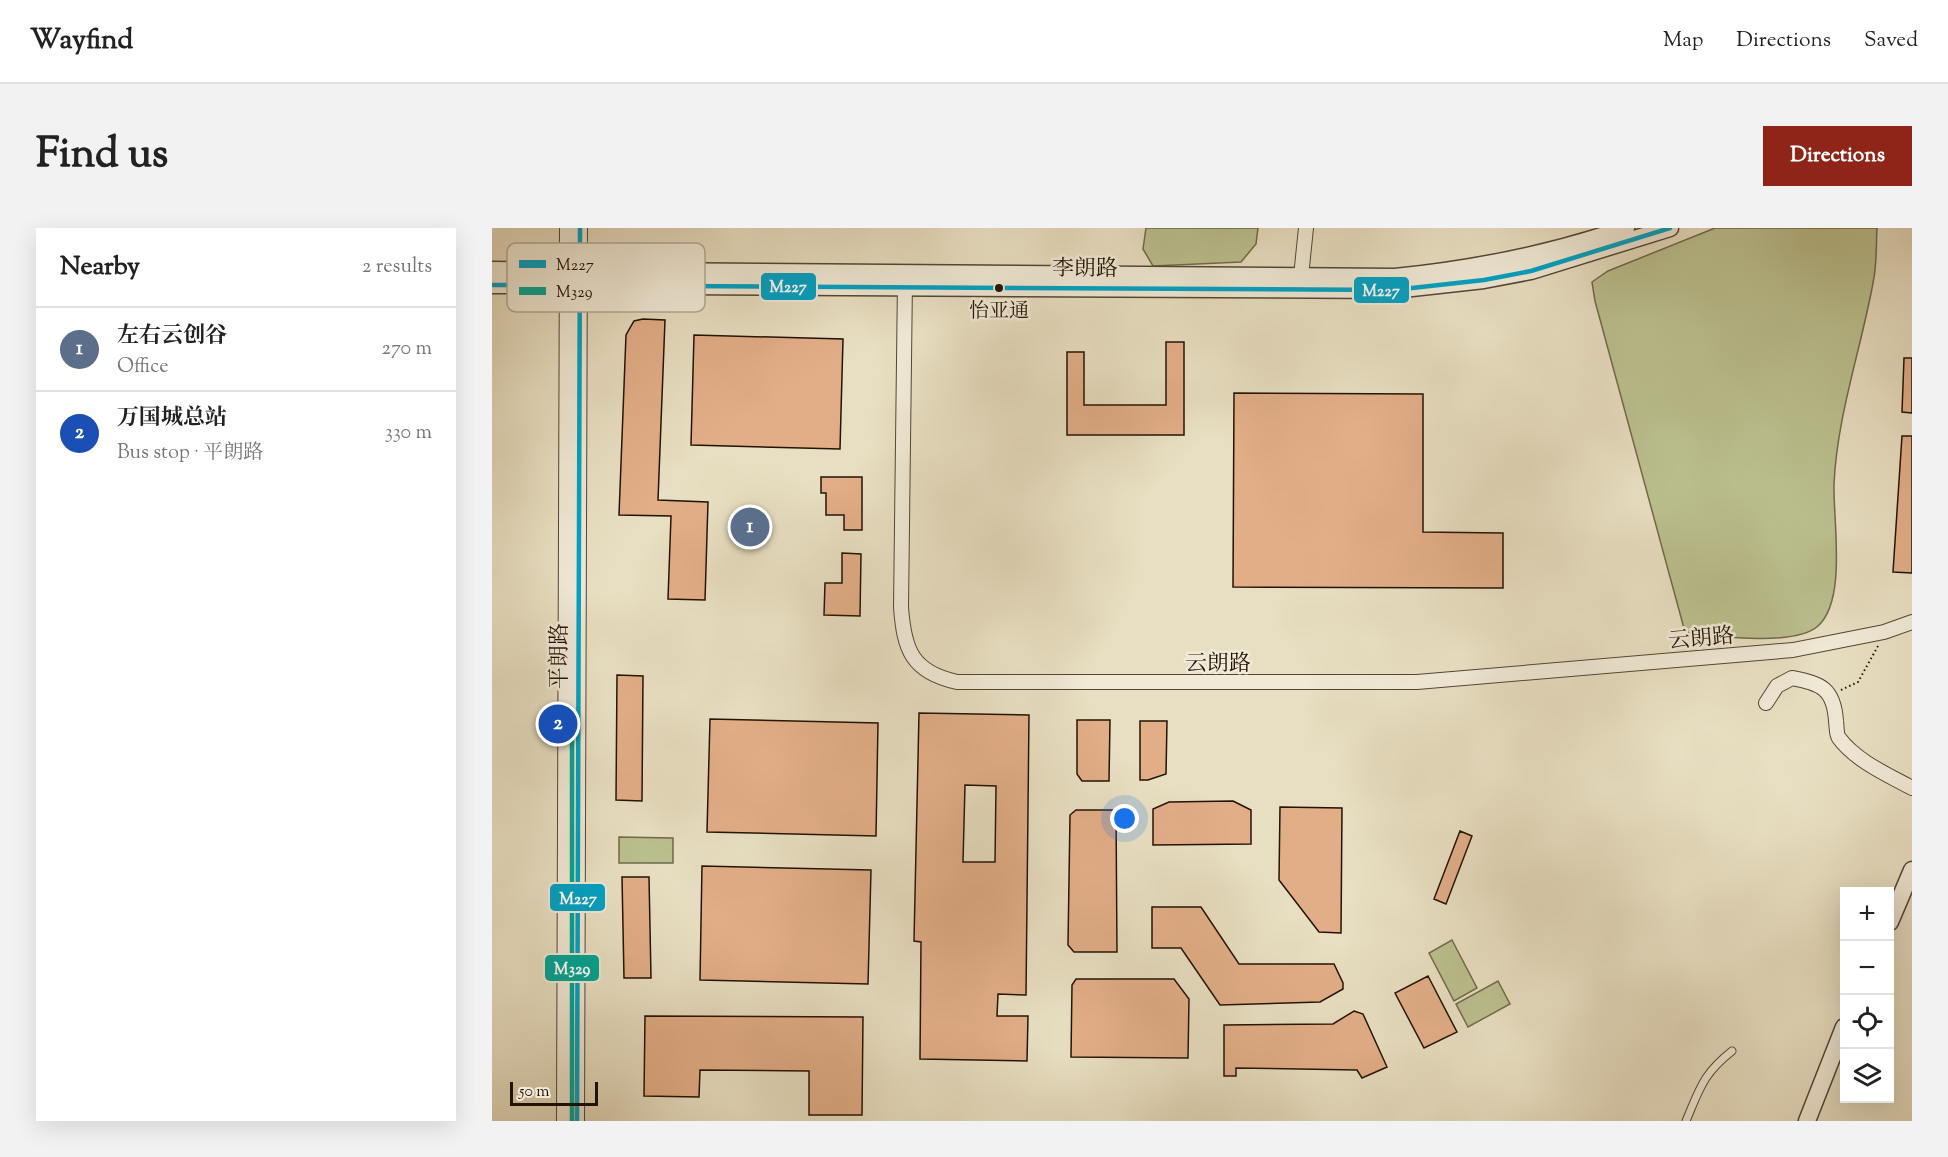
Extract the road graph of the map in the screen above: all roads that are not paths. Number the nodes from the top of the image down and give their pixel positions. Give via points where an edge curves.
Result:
1 (567, 228) edge
2 (580, 228) edge
3 (1306, 228) edge
4 (1626, 228) edge
5 (1670, 228) edge
6 (569, 243) edge
7 (578, 243) edge
8 (492, 270) edge
9 (507, 272) edge
10 (705, 280) edge
11 (905, 281) junction
12 (507, 284) edge
13 (492, 285) edge
14 (1300, 285) junction
15 (573, 312) edge
16 (573, 312) edge
17 (1912, 622) edge
18 (1766, 703) dead end
19 (1912, 788) edge
20 (1912, 870) edge
21 (1894, 913) edge
22 (1840, 1039) edge
23 (1732, 1051) dead end
24 (564, 1121) edge
25 (577, 1121) edge
26 (1686, 1121) edge
27 (1807, 1121) edge

1 - 6 street, 平朗路
2 - 7 street, 平朗路
3 - 14 street
4 - 14 street, 李朗路 via 1482,267
5 - 14 street, 李朗路 via 1587,256 1485,280 1394,290
8 - 9 street, 李朗路
10 - 11 street, 李朗路
11 - 14 street, 李朗路
11 - 17 street, 云朗路 via 902,619 909,651 920,667 938,678 957,682 1417,682 1793,650 1884,632
12 - 13 street, 李朗路
15 - 24 street, 平朗路
16 - 25 street, 平朗路
18 - 19 street via 1777,686 1792,678 1821,685 1831,696 1837,736 1882,772
20 - 21 street
22 - 27 street
23 - 26 lane via 1712,1066 1704,1078

